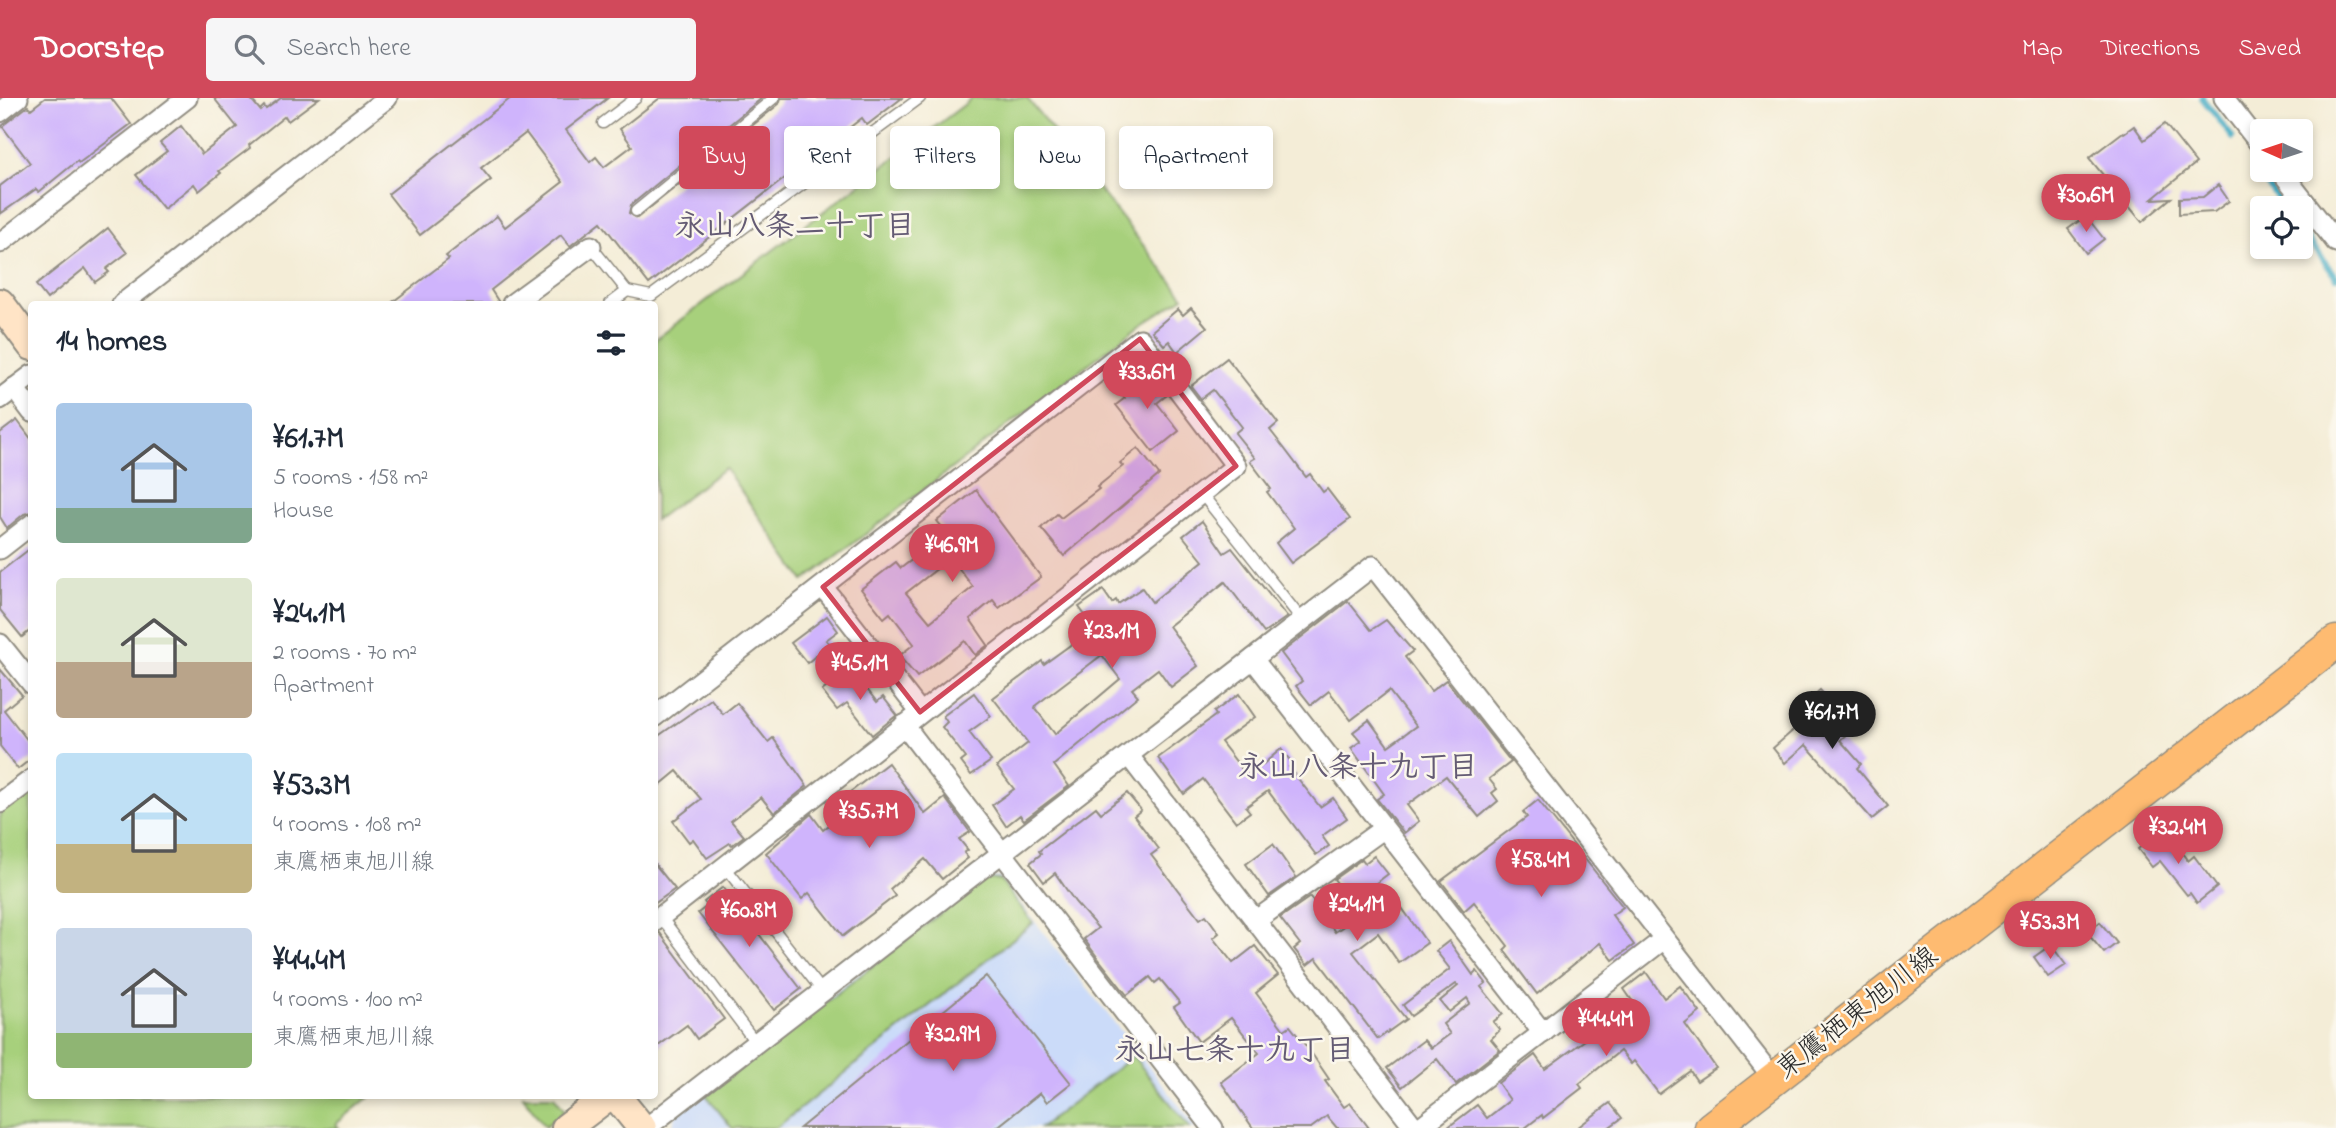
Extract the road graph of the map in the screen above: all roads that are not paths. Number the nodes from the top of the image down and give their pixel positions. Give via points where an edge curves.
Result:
1 (18, 98) edge
2 (187, 98) edge
3 (387, 98) edge
4 (636, 98) edge
5 (775, 98) edge
6 (920, 98) edge
7 (2224, 98) edge
8 (0, 112) edge
9 (603, 123) dead end
10 (2250, 131) edge
11 (2289, 182) edge
12 (636, 211) dead end
13 (2336, 242) edge
14 (0, 243) edge
15 (591, 246) joint
16 (627, 291) junction
17 (126, 301) edge
18 (516, 301) edge
19 (614, 301) edge
20 (0, 303) edge
21 (28, 341) edge
22 (28, 378) edge
23 (7, 394) edge
24 (28, 409) edge
25 (1201, 493) junction
26 (28, 527) edge
27 (0, 549) edge
28 (823, 587) junction
29 (1303, 621) junction
30 (2336, 642) edge
31 (0, 644) edge
32 (1253, 659) junction
33 (25, 662) edge
34 (920, 712) junction
35 (658, 714) edge
36 (904, 725) junction
37 (1129, 756) junction
38 (28, 782) edge
39 (0, 803) edge
40 (1383, 829) junction
41 (1002, 853) junction
42 (725, 867) junction
43 (658, 920) edge
44 (1255, 921) junction
45 (1664, 939) junction
46 (823, 992) junction
47 (1543, 1033) junction
48 (757, 1043) junction
49 (1774, 1079) junction
50 (604, 1099) edge
51 (619, 1099) edge
52 (1722, 1125) edge
53 (566, 1128) edge
54 (644, 1128) edge
55 (1213, 1128) edge
56 (1417, 1128) edge

1 - 8 street
2 - 14 street
3 - 17 street
4 - 9 lane
5 - 12 lane
6 - 16 lane via 651,296
7 - 10 street
11 - 13 street
15 - 16 lane
15 - 18 street
16 - 19 lane
20 - 21 street
22 - 23 street
23 - 24 street
25 - 28 street via 1236,466 1140,339
25 - 29 lane
25 - 34 street
26 - 27 street
28 - 34 street
28 - 35 street
29 - 32 street
29 - 45 street via 1373,566
30 - 49 main road, 東鷹栖東旭川線
31 - 33 street
32 - 37 street
32 - 40 street
34 - 36 street
36 - 41 street
36 - 42 street
37 - 41 street
37 - 44 street
38 - 39 street
40 - 44 street
40 - 47 street
41 - 46 street
41 - 55 street
42 - 43 street
42 - 46 lane
43 - 48 lane
44 - 56 street
45 - 47 street
45 - 49 street
46 - 48 street
47 - 56 street
48 - 54 street
49 - 52 main road, 東鷹栖東旭川線
50 - 53 street
51 - 54 street

